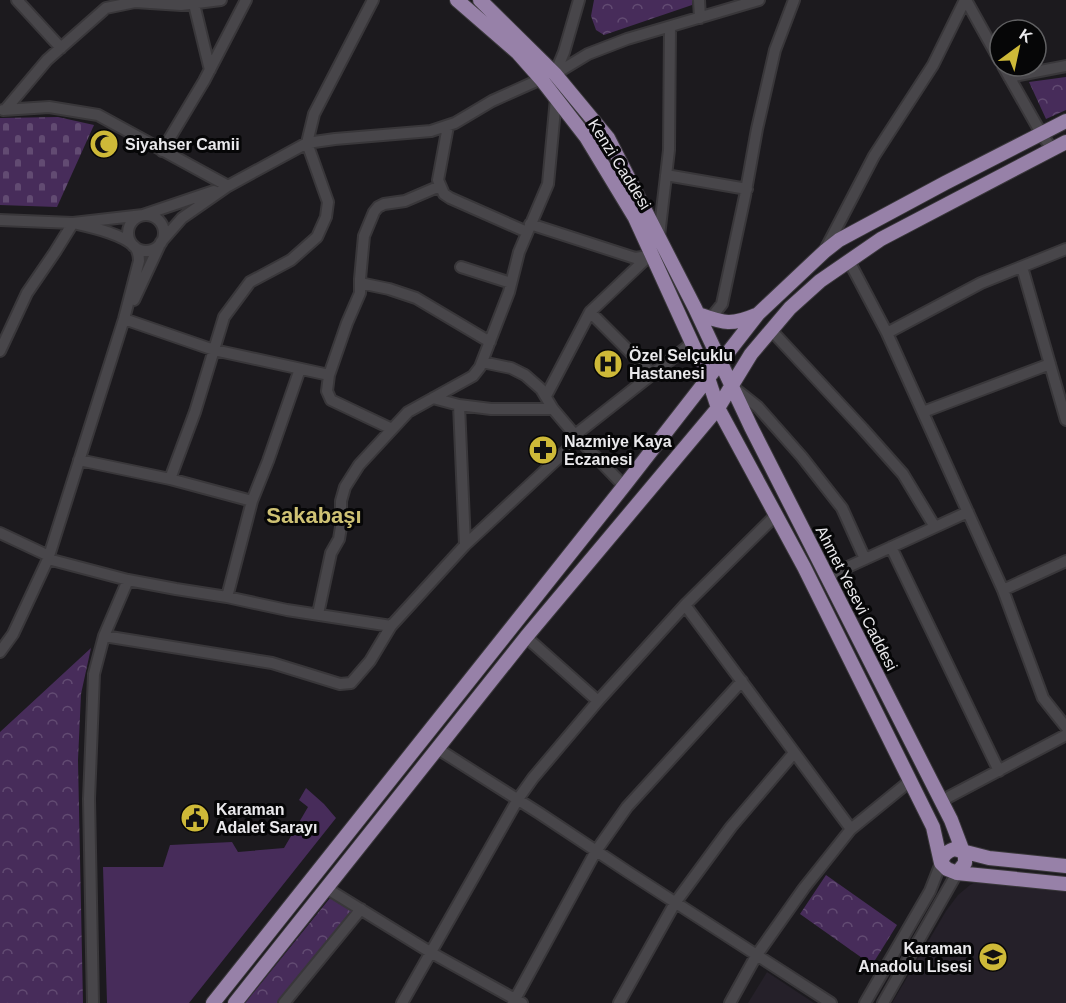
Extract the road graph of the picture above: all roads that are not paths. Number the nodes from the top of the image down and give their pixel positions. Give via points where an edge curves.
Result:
1 (17, 0) edge
2 (221, 0) edge
3 (246, 0) edge
4 (373, 0) edge
5 (457, 0) edge
6 (480, 0) edge
7 (579, 0) edge
8 (699, 0) edge
9 (759, 0) edge
10 (794, 0) edge
11 (965, 0) edge
12 (134, 1) edge
13 (168, 2) edge
14 (194, 4) junction
15 (700, 18) junction
16 (670, 27) junction
17 (988, 40) edge
18 (61, 48) junction
19 (1066, 66) edge
20 (1048, 69) edge
21 (210, 70) junction
22 (555, 74) junction
23 (1010, 78) edge
24 (541, 79) junction
25 (556, 98) junction
26 (2, 110) edge
27 (1066, 121) edge
28 (448, 126) junction
29 (1041, 133) junction
30 (1066, 142) edge
31 (307, 143) junction
32 (1052, 149) junction
33 (162, 151) junction
34 (666, 175) junction
35 (228, 186) junction
36 (440, 186) junction
37 (747, 189) junction
38 (143, 215) junction
39 (0, 221) edge
40 (73, 223) junction
41 (528, 228) junction
42 (659, 236) junction
43 (161, 242) junction
44 (134, 246) junction
45 (1066, 249) edge
46 (825, 251) junction
47 (849, 261) junction
48 (461, 267) dead end
49 (1022, 267) junction
50 (360, 283) junction
51 (511, 283) junction
52 (722, 304) junction
53 (590, 312) junction
54 (758, 314) junction
55 (704, 316) junction
56 (124, 319) junction
57 (729, 323) junction
58 (771, 330) junction
59 (887, 333) junction
60 (490, 342) junction
61 (692, 343) junction
62 (214, 350) junction
63 (0, 351) edge
64 (482, 362) junction
65 (721, 363) junction
66 (1050, 364) junction
67 (300, 369) junction
68 (652, 374) junction
69 (329, 375) junction
70 (708, 378) junction
71 (731, 386) junction
72 (546, 396) junction
73 (433, 398) junction
74 (459, 405) junction
75 (718, 408) junction
76 (554, 409) junction
77 (922, 412) junction
78 (1066, 420) edge
79 (392, 429) junction
80 (575, 435) junction
81 (79, 460) junction
82 (170, 479) junction
83 (624, 486) junction
84 (252, 501) junction
85 (968, 512) junction
86 (776, 515) junction
87 (935, 527) junction
88 (0, 533) edge
89 (465, 545) junction
90 (891, 547) junction
91 (49, 557) junction
92 (865, 559) junction
93 (1066, 561) edge
94 (828, 576) junction
95 (128, 580) junction
96 (1003, 590) junction
97 (227, 597) junction
98 (685, 605) junction
99 (318, 614) junction
100 (391, 626) junction
101 (104, 636) junction
102 (526, 637) junction
103 (0, 652) edge
104 (742, 681) junction
105 (598, 701) junction
106 (1066, 727) edge
107 (1066, 735) edge
108 (438, 749) junction
109 (794, 753) junction
110 (999, 771) junction
111 (910, 781) junction
112 (518, 799) junction
113 (941, 801) junction
114 (850, 829) junction
115 (962, 850) junction
116 (596, 851) junction
117 (941, 863) junction
118 (1066, 866) edge
119 (957, 873) junction
120 (1066, 884) edge
121 (326, 888) junction
122 (675, 903) junction
123 (361, 909) junction
124 (430, 952) junction
125 (756, 956) junction
126 (517, 1002) edge
127 (93, 1003) edge
128 (213, 1003) edge
129 (235, 1003) edge
130 (284, 1003) edge
131 (402, 1003) edge
132 (620, 1003) edge
133 (730, 1003) edge
134 (831, 1003) edge
135 (865, 1003) edge
136 (883, 1003) edge

1 - 18 street
2 - 14 street
3 - 21 street
4 - 31 street via 314,114
5 - 24 main road, Kenzi Caddesi via 518,53
6 - 22 main road, Kenzi Caddesi
7 - 22 street
8 - 15 street
9 - 15 street
10 - 37 street via 776,50
11 - 17 street
11 - 46 street via 933,65 874,156
12 - 13 street
12 - 18 street via 106,8
13 - 14 street
14 - 21 street
15 - 16 street
16 - 22 street via 588,54
16 - 34 street
18 - 26 street
19 - 20 street
21 - 33 street
22 - 42 main road, Kenzi Caddesi via 608,138
23 - 29 street
24 - 25 main road, Kenzi Caddesi
24 - 28 street
25 - 41 street via 548,184
25 - 61 main road, Kenzi Caddesi via 586,136 635,218
26 - 33 street via 50,107 98,115
27 - 29 main road
28 - 31 street
28 - 36 street
29 - 32 street
29 - 46 main road
30 - 32 main road
31 - 35 street
31 - 62 street via 328,202 326,217 317,237 291,260 250,282 224,317
32 - 47 main road via 881,239
33 - 35 street
34 - 37 street
34 - 42 street
35 - 38 street
35 - 43 street via 182,218
36 - 41 street via 450,198
36 - 50 street via 378,207 364,236
37 - 52 street
38 - 40 street
38 - 43 street via 161,223
38 - 44 street via 129,228
39 - 40 street
40 - 44 street via 111,232
40 - 63 street via 27,293
41 - 51 street
41 - 53 street via 635,258 649,256
42 - 55 main road, Kenzi Caddesi
43 - 44 street via 148,250
43 - 56 street
44 - 56 street via 139,261
45 - 49 street
46 - 54 main road
47 - 58 main road via 820,281
47 - 59 street
48 - 51 street
49 - 59 street via 981,283
49 - 66 street
50 - 60 street via 416,298
50 - 69 street via 360,293
51 - 60 street
52 - 55 street
52 - 57 street
53 - 68 street
53 - 72 street
54 - 57 main road
54 - 65 main road
55 - 57 main road
55 - 65 main road, Kenzi Caddesi
56 - 62 street
56 - 81 street
58 - 71 main road
58 - 87 street via 903,474
59 - 77 street
60 - 64 street
61 - 68 street
61 - 70 main road, Kenzi Caddesi
62 - 67 street
62 - 82 street
64 - 72 street via 525,375
64 - 73 street via 473,376
65 - 70 main road
65 - 71 main road, Ahmet Yesevi Caddesi
66 - 77 street
66 - 78 street
67 - 69 street
67 - 84 street
68 - 80 street
69 - 79 street via 327,391 331,400
70 - 75 main road, Ahmet Yesevi Caddesi
70 - 83 main road
71 - 75 main road
71 - 92 street via 758,407 842,508
71 - 94 main road, Ahmet Yesevi Caddesi
72 - 76 street
73 - 74 street
73 - 79 street via 408,412
74 - 76 street
74 - 89 street
75 - 86 main road, Ahmet Yesevi Caddesi
75 - 102 main road
76 - 80 street
77 - 85 street
79 - 99 street via 345,487 339,539
80 - 83 street
80 - 89 street via 567,450
81 - 82 street
81 - 91 street
82 - 84 street
83 - 128 main road
84 - 97 street
85 - 87 street
85 - 96 street
86 - 98 street
86 - 111 main road, Ahmet Yesevi Caddesi
87 - 90 street
88 - 91 street
89 - 100 street
90 - 92 street
90 - 110 street
91 - 95 street
91 - 103 street
92 - 94 street
93 - 96 street
94 - 113 main road, Ahmet Yesevi Caddesi
95 - 97 street
95 - 101 street
96 - 106 street via 1043,698
97 - 99 street
98 - 104 street
98 - 105 street
99 - 100 street
100 - 101 street via 351,683 340,684 272,663
101 - 127 street via 94,674 89,799
102 - 105 street
102 - 108 main road
104 - 109 street
104 - 116 street via 627,807
105 - 112 street
107 - 110 street
108 - 112 street
108 - 121 main road
109 - 114 street
109 - 122 street via 731,827
110 - 113 street
111 - 114 street
111 - 117 main road, Ahmet Yesevi Caddesi via 933,826
112 - 116 street
112 - 124 street
113 - 115 main road, Ahmet Yesevi Caddesi
114 - 125 street
115 - 117 main road via 948,851
115 - 118 main road via 989,858
115 - 119 main road via 965,862
116 - 122 street
116 - 126 street
117 - 119 main road
117 - 135 street via 930,891
119 - 120 main road
119 - 136 street
121 - 123 street
121 - 129 main road
122 - 125 street
122 - 132 street
123 - 124 street
123 - 130 street
124 - 126 street
124 - 131 street
125 - 133 street
125 - 134 street

